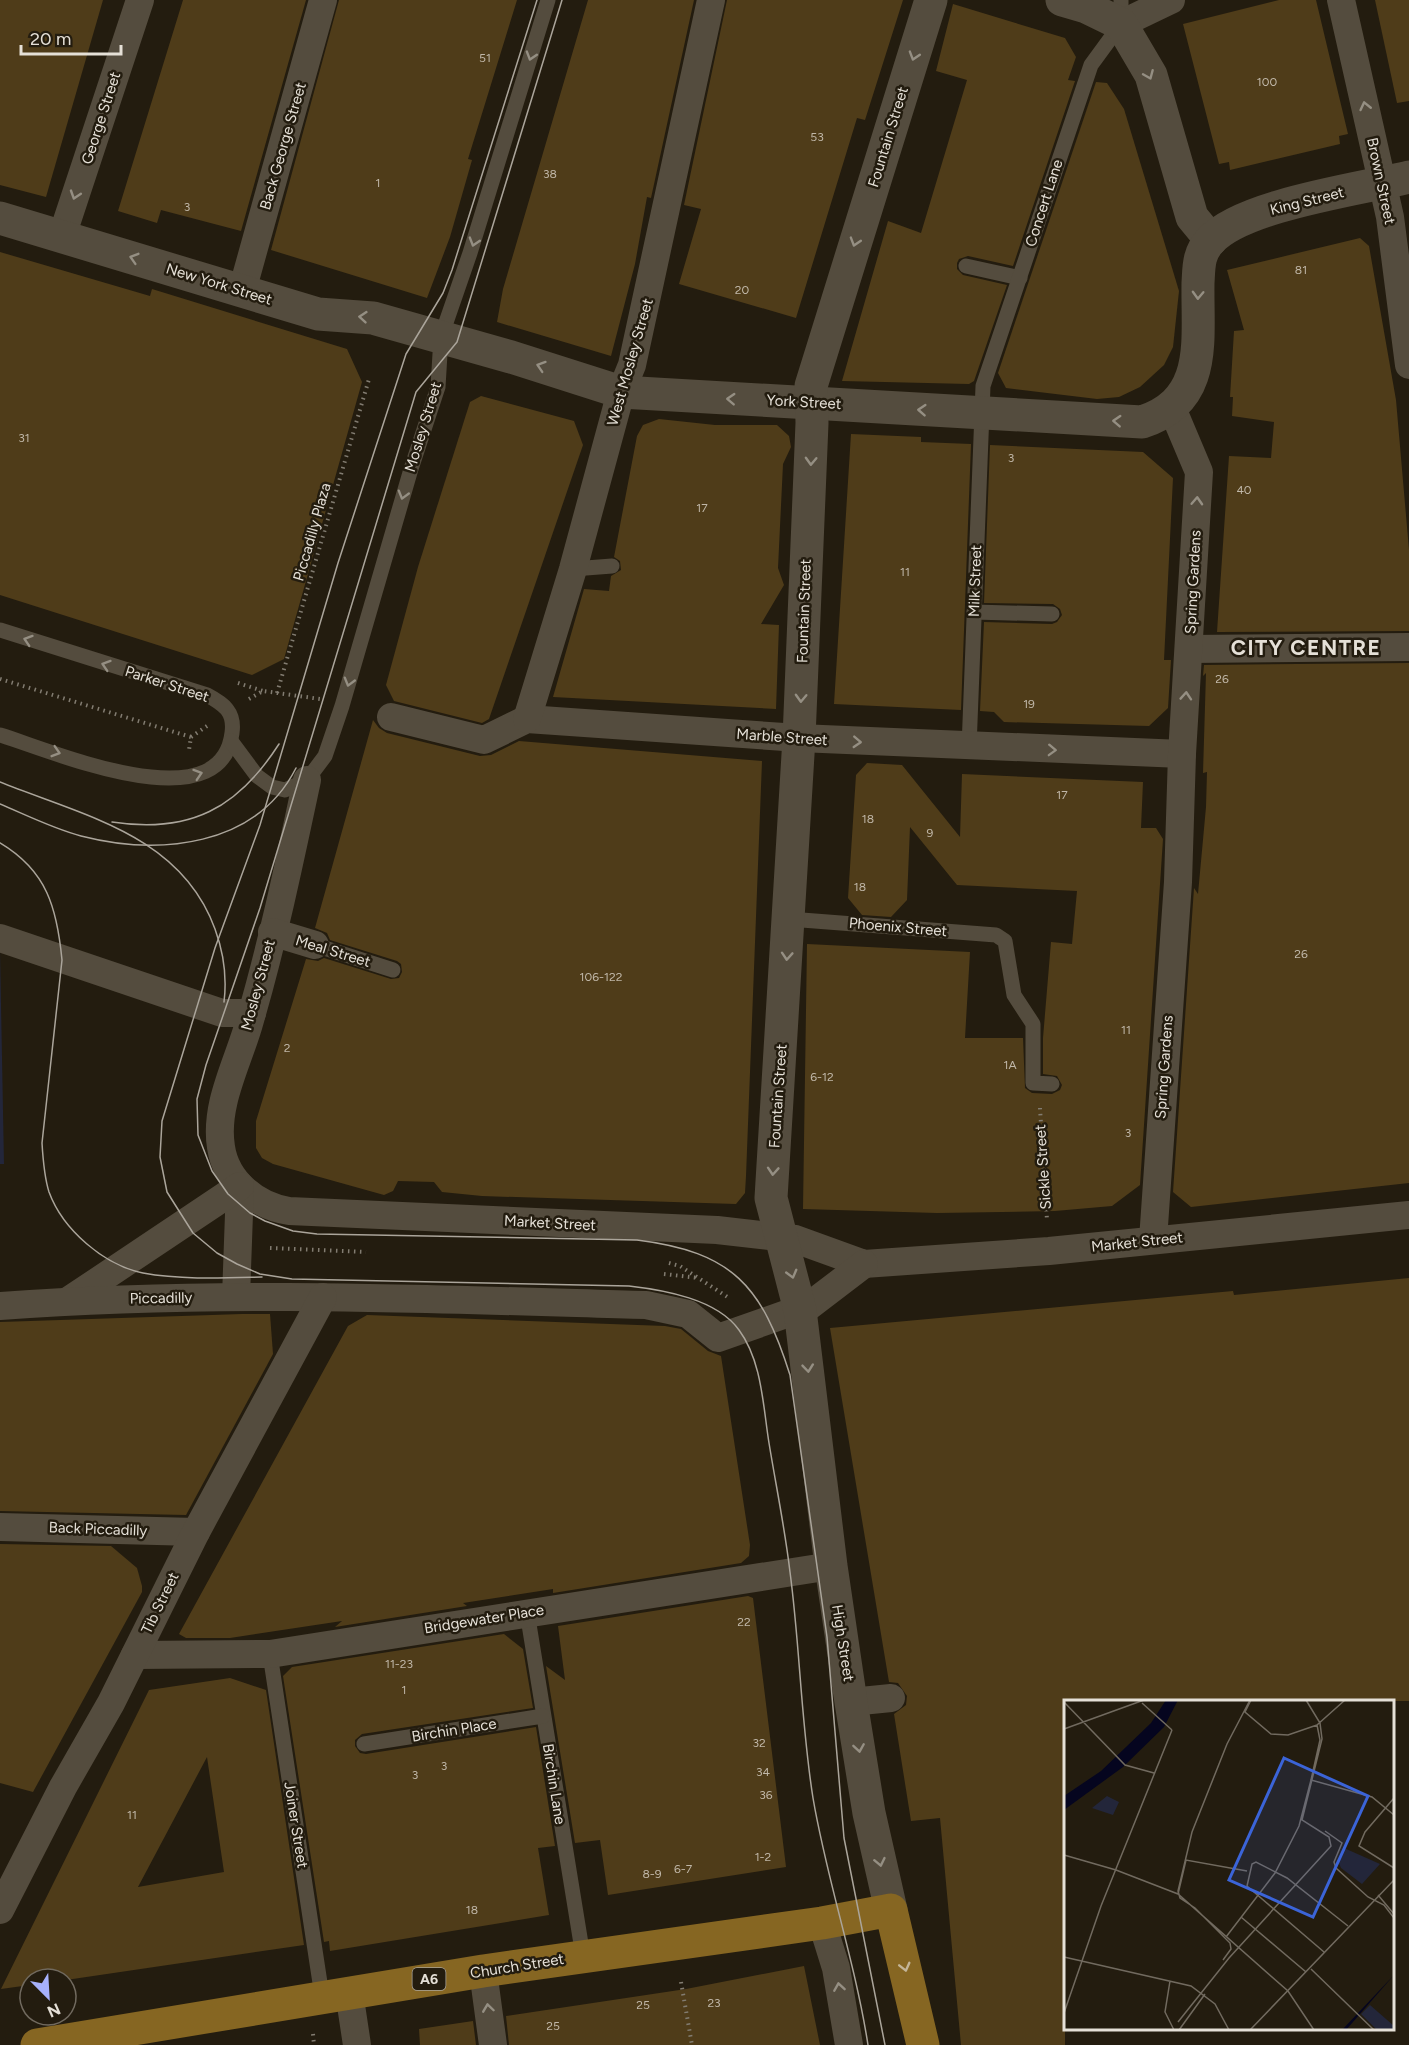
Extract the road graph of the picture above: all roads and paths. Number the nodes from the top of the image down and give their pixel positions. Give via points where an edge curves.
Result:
1 (140, 0) edge
2 (323, 0) edge
3 (548, 0) edge
4 (711, 0) edge
5 (931, 0) edge
6 (1062, 0) edge
7 (1171, 0) edge
8 (1341, 0) edge
9 (1121, 12) edge
10 (1396, 180) edge
11 (0, 218) edge
12 (62, 236) junction
13 (1210, 240) junction
14 (966, 266) dead end
15 (1020, 278) junction
16 (242, 291) junction
17 (441, 337) junction
18 (1409, 365) edge
19 (369, 379) dead end
20 (621, 393) junction
21 (811, 403) junction
22 (1172, 408) junction
23 (981, 414) junction
24 (612, 566) dead end
25 (573, 569) junction
26 (974, 612) junction
27 (1052, 614) dead end
28 (0, 630) edge
29 (1409, 647) edge
30 (1189, 649) junction
31 (557, 677) dead end
32 (0, 679) edge
33 (277, 693) junction
34 (342, 706) junction
35 (229, 711) junction
36 (391, 717) dead end
37 (526, 719) junction
38 (0, 735) edge
39 (191, 737) junction
40 (799, 738) junction
41 (231, 741) junction
42 (969, 748) junction
43 (1182, 754) junction
44 (192, 777) junction
45 (307, 780) junction
46 (789, 918) junction
47 (272, 932) junction
48 (0, 938) edge
49 (315, 945) joint
50 (393, 970) dead end
51 (252, 1013) junction
52 (1033, 1083) junction
53 (1052, 1084) dead end
54 (240, 1186) junction
55 (1409, 1215) edge
56 (782, 1238) junction
57 (1152, 1240) junction
58 (263, 1247) dead end
59 (1049, 1251) junction
60 (366, 1252) dead end
61 (669, 1263) dead end
62 (864, 1264) junction
63 (236, 1297) junction
64 (323, 1297) junction
65 (729, 1298) dead end
66 (68, 1301) junction
67 (0, 1306) edge
68 (800, 1310) junction
69 (0, 1527) edge
70 (196, 1532) junction
71 (831, 1566) junction
72 (527, 1612) junction
73 (270, 1654) junction
74 (135, 1655) junction
75 (891, 1698) dead end
76 (851, 1702) junction
77 (543, 1716) junction
78 (364, 1744) dead end
79 (4, 1892) edge
80 (891, 1910) junction
81 (822, 1923) junction
82 (583, 1956) junction
83 (483, 1971) junction
84 (681, 1982) dead end
85 (335, 1994) junction
86 (37, 2045) edge
87 (357, 2045) edge
88 (493, 2045) edge
89 (692, 2045) edge
90 (849, 2045) edge
91 (923, 2045) edge

1 -> 12 street, George Street
2 - 16 street, Back George Street
3 -> 17 lane, Mosley Street
4 - 20 street, West Mosley Street via 650,290 632,366
5 -> 21 street, Fountain Street via 815,368
6 - 9 street
7 - 9 street
10 -> 8 street, Brown Street
9 -> 13 street via 1151,75 1192,217
9 - 15 lane, Concert Lane via 1090,65
10 - 13 street, King Street via 1251,216
10 - 18 street, Brown Street via 1390,217
11 - 12 street, New York Street
16 -> 12 street, New York Street
13 -> 22 street via 1199,256 1196,373
14 - 15 lane
15 - 23 lane, Concert Lane via 983,386
17 -> 16 street, New York Street via 373,318 318,314
20 -> 17 street, York Street
17 -> 34 lane, Mosley Street via 438,387
19 - 33 path, Piccadilly Plaza
21 -> 20 street, York Street
20 - 25 street, West Mosley Street
23 -> 21 street, York Street
21 -> 40 street, Fountain Street
22 -> 23 street, York Street via 1142,422
30 -> 22 street, Spring Gardens via 1199,472
23 - 26 lane, Milk Street
24 - 25 lane
25 - 31 lane via 576,580 552,675
25 - 37 street, West Mosley Street
26 - 27 lane
26 - 42 lane, Milk Street
35 -> 28 lane, Parker Street via 207,695
29 - 30 street
43 -> 30 street, Spring Gardens
32 - 39 path
33 - 34 path
33 - 35 path via 263,691
34 - 45 lane, Mosley Street via 324,756
35 - 39 path
35 - 41 lane via 233,721
36 - 37 street via 484,740
37 - 40 street, Marble Street
38 -> 44 lane via 125,773 166,780
39 - 44 path via 188,758
40 -> 42 street, Marble Street
40 - 46 street, Fountain Street
44 -> 41 lane via 221,761
41 - 45 lane via 246,763 272,787 285,790
42 -> 43 street, Marble Street
43 - 57 street, Spring Gardens via 1178,882
45 - 47 street, Mosley Street
46 - 52 lane, Phoenix Street via 996,935 1005,941 1014,995 1033,1024
46 -> 56 street, Fountain Street via 771,1198
47 - 49 street, Meal Street
47 - 51 street, Mosley Street
48 - 51 street via 222,1012
49 - 50 lane, Meal Street
51 - 54 street, Mosley Street via 219,1130 224,1159
52 - 53 lane
52 - 59 path, Sickle Street via 1039,1105
54 - 56 street, Market Street via 270,1208 289,1211 717,1230
54 - 63 street
54 - 66 street
55 - 57 street, Market Street
56 - 62 street, Market Street via 796,1239
56 -> 68 street, High Street
57 - 59 street, Market Street
58 - 60 path
59 - 62 street, Market Street
61 - 65 path
62 - 68 street
63 - 64 street, Piccadilly
63 - 66 street, Piccadilly
64 - 68 street via 661,1306 688,1314 718,1338
64 - 70 street, Tib Street
66 - 67 street, Piccadilly
68 -> 71 street, High Street
69 - 70 street, Back Piccadilly
70 - 74 street, Tib Street
71 - 72 street, Bridgewater Place
71 - 76 street, High Street
72 - 73 street, Bridgewater Place
72 - 77 lane, Birchin Lane
73 - 74 street, Bridgewater Place
73 - 85 lane, Joiner Street
74 - 79 street, Tib Street
75 - 76 street
76 -> 80 street, High Street via 869,1813
77 - 78 lane, Birchin Place
77 - 82 lane, Birchin Lane
80 - 81 main road, Church Street / A6
80 -> 91 main road, High Street
81 - 82 main road, Church Street / A6
90 -> 81 street via 836,1968
82 - 83 main road, Church Street / A6
83 - 85 main road, Church Street / A6
88 -> 83 street
84 - 89 path
85 - 86 main road, Church Street / A6
85 - 87 street

